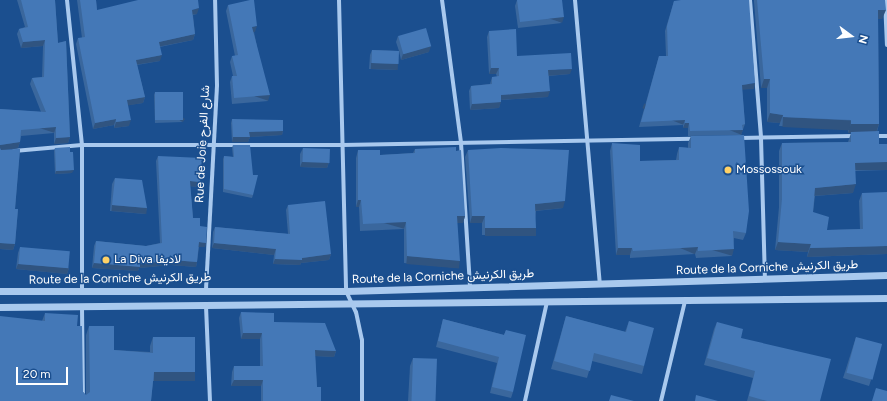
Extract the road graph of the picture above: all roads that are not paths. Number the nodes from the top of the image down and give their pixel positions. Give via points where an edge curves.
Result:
1 (67, 0) edge
2 (215, 0) edge
3 (339, 0) edge
4 (442, 0) edge
5 (575, 0) edge
6 (750, 0) edge
7 (885, 0) edge
8 (887, 46) edge
9 (856, 136) edge
10 (871, 136) edge
11 (887, 136) edge
12 (738, 138) edge
13 (761, 138) junction
14 (698, 139) edge
15 (588, 140) junction
16 (461, 143) junction
17 (82, 145) junction
18 (342, 145) junction
19 (213, 146) junction
20 (8, 152) edge
21 (887, 275) edge
22 (765, 279) junction
23 (600, 284) junction
24 (470, 287) junction
25 (206, 289) junction
26 (346, 290) junction
27 (0, 291) edge
28 (82, 291) junction
29 (887, 298) edge
30 (685, 301) junction
31 (548, 302) junction
32 (353, 304) junction
33 (206, 306) junction
34 (0, 307) edge
35 (82, 307) junction
36 (83, 401) edge
37 (210, 401) edge
38 (362, 401) edge
39 (525, 401) edge
40 (661, 401) edge

1 - 17 street
2 - 19 street, Rue de Joie شارع الفرح via 217,85
3 - 18 street
4 - 16 street
5 - 15 street
6 - 13 street
7 - 8 street
9 - 13 street
10 - 11 street
12 - 13 street
13 - 22 street
14 - 15 street
15 - 16 street
15 - 23 street
16 - 18 street
16 - 24 street
17 - 19 street
17 - 20 street
17 - 28 street
18 - 19 street
18 - 26 street
19 - 25 street, Rue de Joie شارع الفرح
21 - 22 street, Route de la Corniche طريق الكرنيش
22 - 23 street, Route de la Corniche طريق الكرنيش
23 - 24 street, Route de la Corniche طريق الكرنيش
24 - 26 street, Route de la Corniche طريق الكرنيش
25 - 26 street, Route de la Corniche طريق الكرنيش
25 - 28 street, Route de la Corniche طريق الكرنيش
26 - 32 street
27 - 28 street, Route de la Corniche طريق الكرنيش
29 - 30 street, Route de la Corniche طريق الكرنيش
30 - 31 street, Route de la Corniche طريق الكرنيش
30 - 40 street
31 - 32 street, Route de la Corniche طريق الكرنيش
31 - 39 street
32 - 33 street, Route de la Corniche طريق الكرنيش
32 - 38 street via 362,340
33 - 35 street, Route de la Corniche طريق الكرنيش
33 - 37 street
34 - 35 street, Route de la Corniche طريق الكرنيش
35 - 36 street

